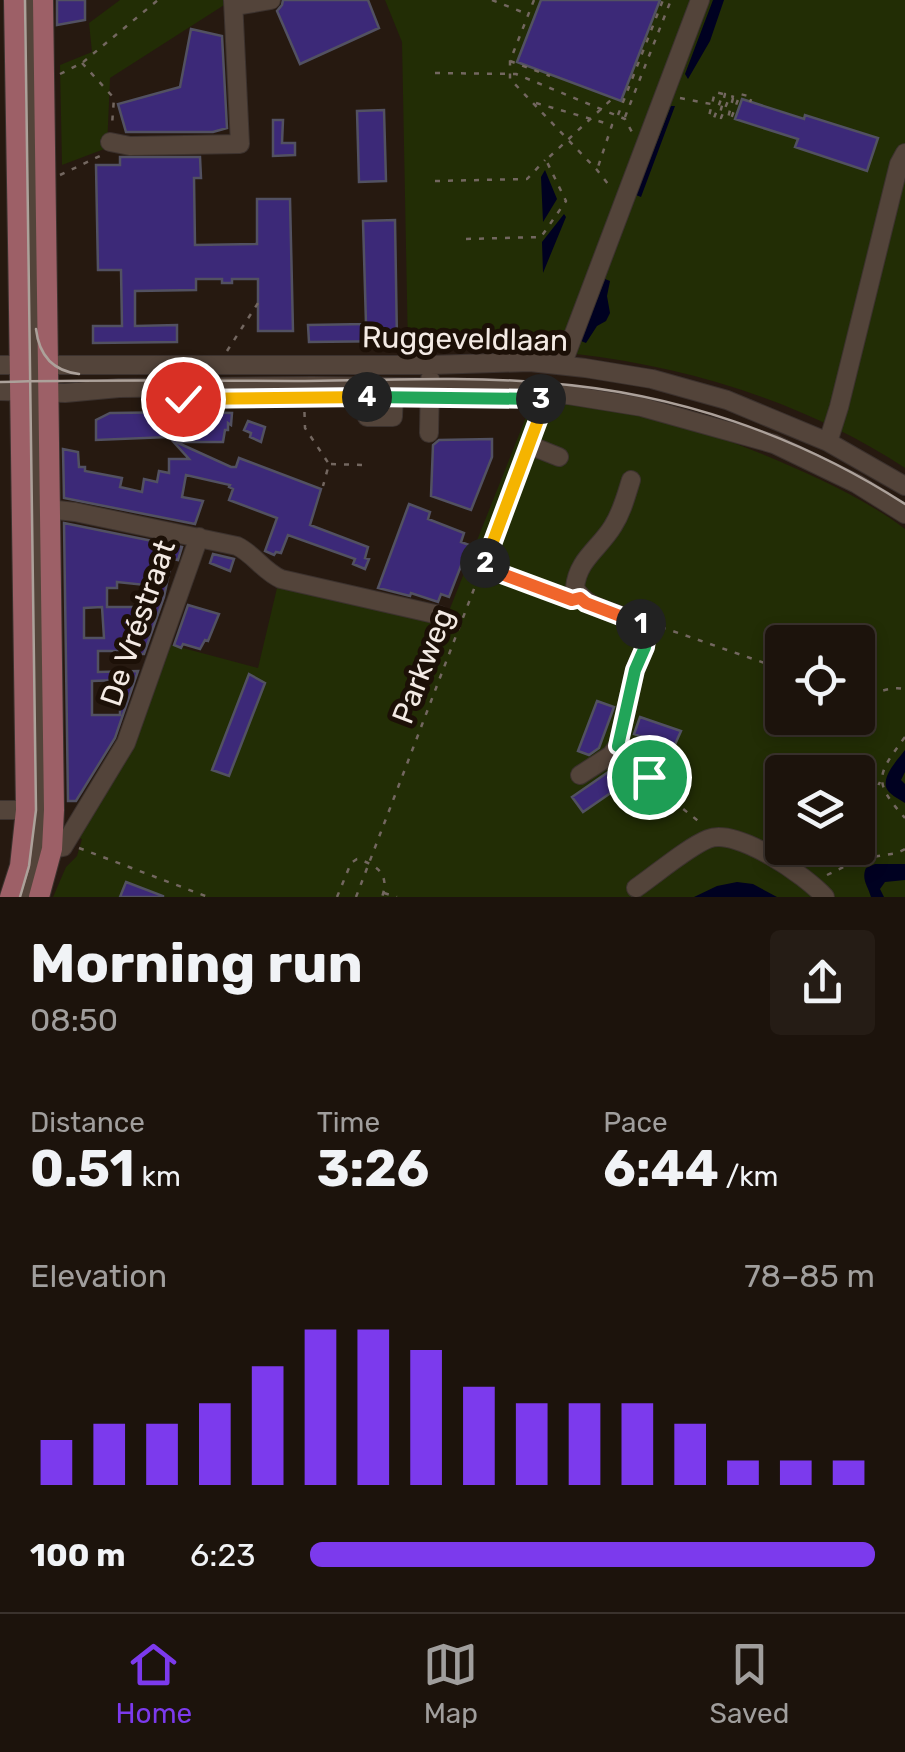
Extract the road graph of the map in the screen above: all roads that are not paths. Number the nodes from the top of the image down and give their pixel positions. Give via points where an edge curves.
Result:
1 (14, 0) edge
2 (28, 0) edge
3 (43, 0) edge
4 (234, 0) edge
5 (271, 0) edge
6 (700, 0) edge
7 (8, 46) edge
8 (110, 142) road end
9 (905, 153) edge
10 (421, 359) junction
11 (564, 360) dead end
12 (25, 366) edge
13 (394, 388) junction
14 (423, 388) junction
15 (25, 392) edge
16 (366, 417) dead end
17 (429, 433) dead end
18 (828, 442) junction
19 (530, 445) road end
20 (558, 457) dead end
21 (632, 480) dead end
22 (905, 486) edge
23 (48, 509) junction
24 (905, 514) edge
25 (199, 537) junction
26 (439, 615) dead end
27 (580, 775) dead end
28 (0, 810) edge
29 (26, 810) junction
30 (58, 848) junction
31 (636, 888) dead end
32 (820, 891) edge
33 (10, 897) edge
34 (24, 897) edge
35 (39, 897) edge

1 - 7 main road
2 - 12 street
3 - 12 main road
4 - 5 street
4 - 8 street via 240,144
6 - 11 street
7 - 12 main road
9 - 18 street
10 - 12 street, Ruggeveldlaan
10 - 14 street
10 - 18 street, Ruggeveldlaan via 530,362 652,379 728,400
12 - 15 main road
13 - 14 street, Ruggeveldlaan
13 - 15 street, Ruggeveldlaan
13 - 16 street via 392,417
14 - 17 street
14 - 24 street, Ruggeveldlaan via 542,392 642,406 774,444
15 - 23 main road
15 - 29 main road
15 - 34 street via 40,808
18 - 22 street, Ruggeveldlaan
19 - 20 street
21 - 27 street via 611,530 578,572 576,588 586,603 640,624 647,632 645,647 618,746
23 - 25 street, De Vréstraat
23 - 30 main road
25 - 26 street via 243,549 280,579
25 - 30 street, De Vréstraat via 126,743
28 - 29 street
29 - 33 main road
30 - 35 main road
31 - 32 street via 706,839 720,837 792,867

